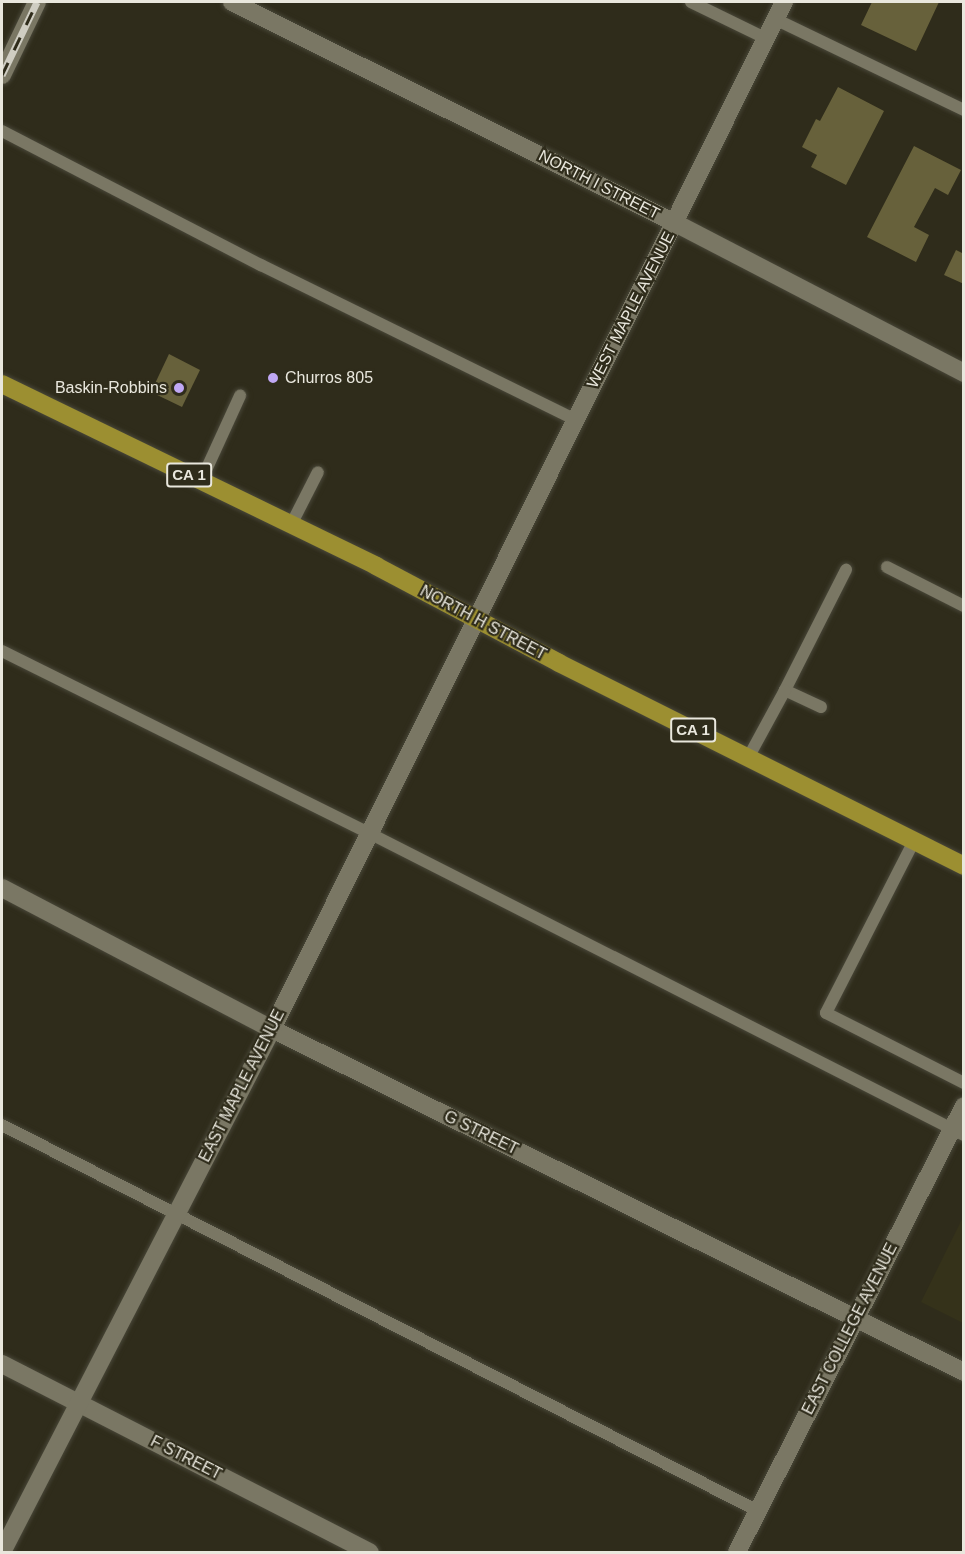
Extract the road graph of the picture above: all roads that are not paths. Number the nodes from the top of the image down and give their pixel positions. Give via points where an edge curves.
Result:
1 (37, 2) edge
2 (232, 2) edge
3 (691, 2) edge
4 (784, 2) edge
5 (775, 19) junction
6 (765, 38) junction
7 (2, 75) edge
8 (963, 110) edge
9 (2, 131) edge
10 (675, 224) junction
11 (963, 373) edge
12 (2, 384) edge
13 (240, 396) dead end
14 (576, 420) junction
15 (318, 472) dead end
16 (201, 481) junction
17 (291, 525) junction
18 (887, 567) dead end
19 (846, 570) dead end
20 (963, 606) edge
21 (477, 618) junction
22 (2, 651) edge
23 (785, 690) junction
24 (821, 707) dead end
25 (748, 758) junction
26 (369, 833) junction
27 (914, 841) junction
28 (963, 866) edge
29 (2, 888) edge
30 (272, 1029) junction
31 (963, 1083) edge
32 (963, 1106) edge
33 (2, 1125) edge
34 (957, 1132) edge
35 (175, 1215) junction
36 (855, 1318) junction
37 (2, 1364) edge
38 (963, 1372) edge
39 (81, 1404) junction
40 (758, 1512) junction
41 (2, 1552) edge
42 (370, 1552) edge
43 (737, 1552) edge

1 - 7 street
2 - 10 street, NORTH I STREET
3 - 6 lane
4 - 5 street, WEST MAPLE AVENUE
5 - 6 street, WEST MAPLE AVENUE
5 - 8 lane
6 - 10 street, WEST MAPLE AVENUE
9 - 14 lane via 261,265
10 - 11 street, NORTH I STREET
10 - 14 street, WEST MAPLE AVENUE
12 - 16 highway, NORTH H STREET / CA 1
13 - 16 lane
14 - 21 street, WEST MAPLE AVENUE
15 - 17 lane
16 - 17 highway, NORTH H STREET / CA 1
17 - 21 highway, NORTH H STREET / CA 1
18 - 20 lane
19 - 23 lane
21 - 25 highway, NORTH H STREET / CA 1
21 - 26 street, EAST MAPLE AVENUE
22 - 26 lane
23 - 24 lane
23 - 25 lane
25 - 27 highway, NORTH H STREET / CA 1
26 - 30 street, EAST MAPLE AVENUE
26 - 34 lane
27 - 28 highway, NORTH H STREET / CA 1
27 - 31 lane via 826,1013
29 - 30 street, G STREET
30 - 35 street, EAST MAPLE AVENUE
30 - 36 street, G STREET
32 - 34 street, EAST COLLEGE AVENUE
33 - 35 lane
34 - 36 street, EAST COLLEGE AVENUE
35 - 39 street, EAST MAPLE AVENUE
35 - 40 lane
36 - 38 street, G STREET
36 - 40 street, EAST COLLEGE AVENUE
37 - 39 street, F STREET
39 - 41 street, EAST MAPLE AVENUE
39 - 42 street, F STREET
40 - 43 street, EAST COLLEGE AVENUE

